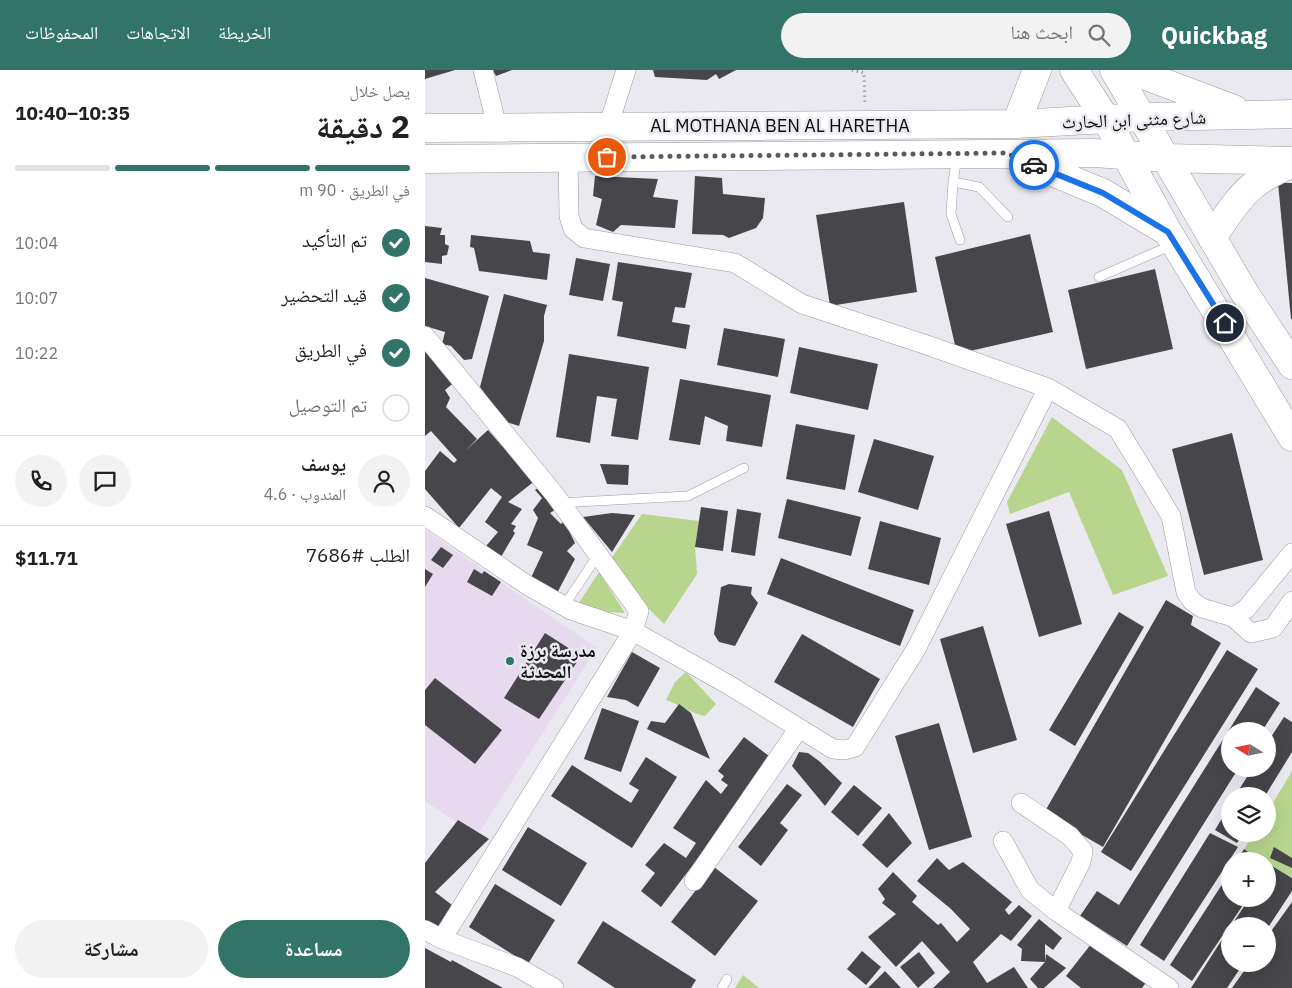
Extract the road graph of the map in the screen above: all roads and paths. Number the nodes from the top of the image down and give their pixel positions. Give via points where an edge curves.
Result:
1 (483, 70) edge
2 (626, 70) edge
3 (852, 70) edge
4 (1037, 70) edge
5 (1074, 70) edge
6 (1114, 70) edge
7 (1130, 70) edge
8 (1292, 114) edge
9 (1252, 116) junction
10 (1143, 117) junction
11 (1107, 121) junction
12 (1016, 124) junction
13 (866, 125) junction
14 (608, 126) junction
15 (497, 127) junction
16 (425, 128) edge
17 (957, 153) junction
18 (1006, 153) junction
19 (1126, 155) junction
20 (568, 158) junction
21 (1166, 158) junction
22 (425, 159) edge
23 (1292, 162) edge
24 (953, 182) junction
25 (1008, 217) dead end
26 (1171, 238) junction
27 (1212, 238) junction
28 (960, 240) dead end
29 (1099, 277) dead end
30 (1244, 292) junction
31 (1215, 307) junction
32 (425, 336) edge
33 (1292, 365) edge
34 (1048, 388) junction
35 (1292, 436) edge
36 (744, 468) dead end
37 (559, 503) junction
38 (425, 516) edge
39 (1292, 553) edge
40 (598, 555) junction
41 (1292, 601) edge
42 (564, 606) junction
43 (1233, 617) junction
44 (633, 632) junction
45 (799, 728) junction
46 (1021, 803) dead end
47 (1003, 841) dead end
48 (694, 881) dead end
49 (1056, 911) junction
50 (425, 930) edge
51 (442, 940) junction
52 (727, 979) dead end
53 (554, 988) edge
54 (722, 988) edge
55 (1169, 988) edge

1 - 15 street
2 - 14 street
3 - 13 path via 864,73
4 - 12 main road
5 - 11 main road
6 - 10 main road
7 - 9 main road
8 - 9 main road, شارع مثنى ابن الحارث
9 - 10 main road, شارع مثنى ابن الحارث
10 - 11 main road, شارع مثنى ابن الحارث
10 - 21 main road
11 - 12 main road, شارع مثنى ابن الحارث
11 - 19 main road
12 - 13 main road, AL MOTHANA BEN AL HARETHA
13 - 14 main road, AL MOTHANA BEN AL HARETHA
14 - 15 main road, AL MOTHANA BEN AL HARETHA
15 - 16 main road, AL MOTHANA BEN AL HARETHA
17 - 18 main road
17 - 20 main road
17 - 24 lane
18 - 19 main road
18 - 26 main road via 1103,193
19 - 21 main road
19 - 26 main road
20 - 22 main road
20 - 34 street via 569,216 573,229 584,238 735,262 802,304
21 - 23 main road
21 - 27 main road
23 - 27 main road via 1270,172 1239,197
24 - 25 lane via 979,187
24 - 28 lane via 951,214
26 - 29 lane
26 - 31 main road
27 - 30 main road
30 - 31 main road
30 - 33 main road
31 - 35 main road
32 - 37 street
34 - 43 street via 1118,429 1171,516 1186,592 1202,608
34 - 45 street via 916,649 855,746 845,750 833,749
36 - 37 lane via 688,496
37 - 40 street
38 - 42 street via 527,586
39 - 43 street via 1246,609
40 - 42 lane
40 - 44 street via 639,611
41 - 43 street via 1273,628 1251,633
42 - 44 street
44 - 45 street
44 - 51 street
45 - 48 street
46 - 49 street via 1070,836 1083,851 1081,862
47 - 49 street via 1030,890
49 - 55 street
50 - 51 street
51 - 53 street via 517,967
52 - 54 lane

